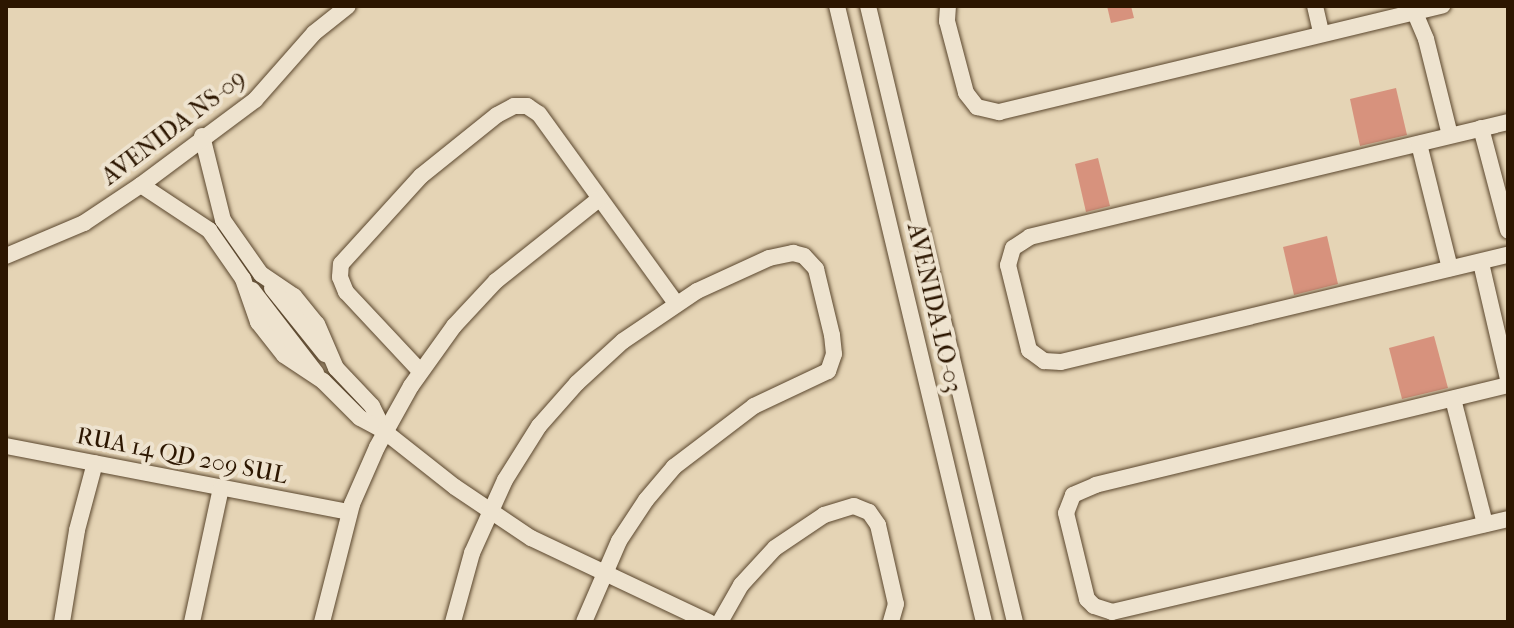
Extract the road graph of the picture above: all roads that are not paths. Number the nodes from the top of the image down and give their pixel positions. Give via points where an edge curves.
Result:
1 (348, 6) edge
2 (837, 6) edge
3 (868, 6) edge
4 (948, 6) edge
5 (1315, 6) edge
6 (1424, 8) edge
7 (1321, 33) junction
8 (1508, 122) edge
9 (1481, 128) junction
10 (1450, 135) junction
11 (202, 136) junction
12 (1419, 144) junction
13 (141, 185) junction
14 (599, 199) junction
15 (225, 222) junction
16 (1508, 230) edge
17 (210, 232) junction
18 (1508, 255) edge
19 (6, 256) edge
20 (1481, 263) junction
21 (1450, 268) junction
22 (676, 303) junction
23 (420, 371) junction
24 (1508, 379) edge
25 (1508, 385) edge
26 (1453, 399) junction
27 (384, 431) junction
28 (6, 446) edge
29 (95, 463) junction
30 (221, 488) junction
31 (490, 511) junction
32 (349, 512) junction
33 (1508, 519) edge
34 (1485, 524) junction
35 (603, 575) junction
36 (62, 622) edge
37 (192, 622) edge
38 (322, 622) edge
39 (453, 622) edge
40 (584, 622) edge
41 (709, 622) edge
42 (720, 622) edge
43 (891, 622) edge
44 (984, 622) edge
45 (1015, 622) edge

1 - 11 street, AVENIDA NS-09 via 314,33 255,100
2 - 44 street, AVENIDA LO-03
3 - 45 street, AVENIDA LO-03
4 - 7 street via 947,21 966,93 977,107 999,112
5 - 7 street
6 - 7 street
6 - 10 street via 1426,39
8 - 9 street
9 - 10 street
9 - 16 street
10 - 12 street
11 - 13 street, AVENIDA NS-09
11 - 15 street
12 - 21 street
12 - 21 street via 1030,237 1011,251 1009,275 1029,350 1044,361 1061,362
13 - 17 street
13 - 19 street, AVENIDA NS-09 via 84,223
14 - 22 street
14 - 23 street via 496,281
14 - 23 street via 539,114 520,105 502,111 404,191 344,260 339,274 356,304
15 - 17 street
15 - 27 street via 261,274 294,296 310,315 336,368 372,406
17 - 27 street via 243,279 258,322 284,355 323,381 360,418
18 - 20 street
20 - 21 street
20 - 24 street
22 - 31 street via 596,364 557,404 515,463
22 - 35 street via 769,258 802,255 816,269 833,340 832,363 825,375 754,406 674,467 634,517
23 - 27 street
25 - 26 street
26 - 34 street
26 - 34 street via 1076,493 1066,520 1084,592 1101,610 1125,611
27 - 31 street
27 - 32 street
28 - 29 street, RUA 14 QD 209 SUL
29 - 30 street, RUA 14 QD 209 SUL
29 - 36 street via 77,530
30 - 32 street, RUA 14 QD 209 SUL
30 - 37 street
31 - 35 street
31 - 39 street
32 - 38 street
33 - 34 street
35 - 40 street
35 - 41 street
42 - 43 street via 741,585 775,548 824,515 854,506 868,511 878,525 896,605

